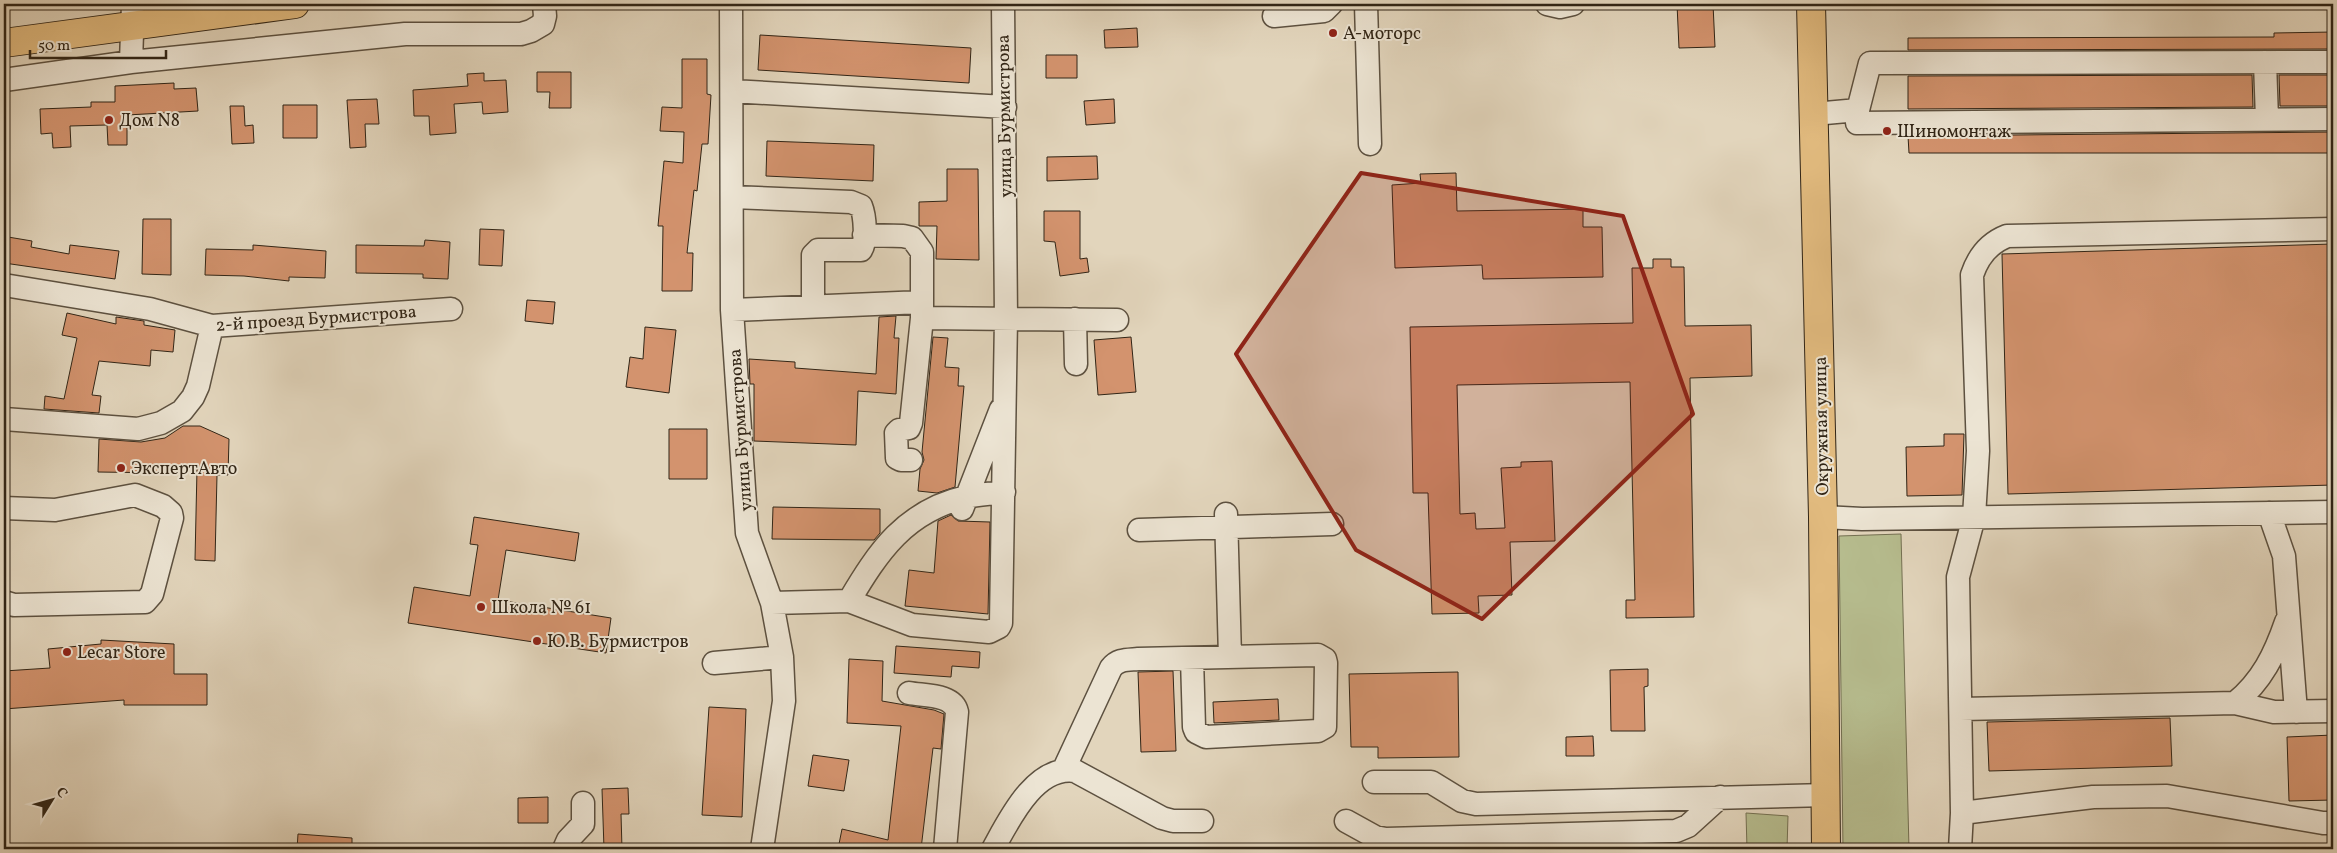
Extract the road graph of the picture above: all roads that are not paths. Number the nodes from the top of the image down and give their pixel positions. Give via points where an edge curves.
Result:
1 (295, 4) edge
2 (544, 4) edge
3 (731, 4) edge
4 (1003, 4) edge
5 (1331, 4) edge
6 (1366, 4) edge
7 (1548, 4) edge
8 (1573, 4) edge
9 (1811, 4) edge
10 (133, 14) edge
11 (1274, 16) dead end
12 (4, 43) edge
13 (131, 62) junction
14 (2265, 62) junction
15 (2333, 62) edge
16 (4, 80) edge
17 (732, 90) junction
18 (1005, 107) junction
19 (1858, 110) junction
20 (1814, 114) junction
21 (2333, 118) edge
22 (2267, 119) junction
23 (1370, 144) dead end
24 (732, 197) junction
25 (2333, 229) edge
26 (864, 235) junction
27 (4, 285) edge
28 (813, 306) junction
29 (452, 309) dead end
30 (732, 310) junction
31 (922, 310) junction
32 (1006, 318) junction
33 (1075, 319) junction
34 (1117, 320) dead end
35 (212, 326) junction
36 (1076, 364) dead end
37 (1006, 397) junction
38 (4, 419) edge
39 (911, 460) dead end
40 (1004, 492) junction
41 (963, 506) junction
42 (4, 508) edge
43 (2333, 512) edge
44 (2268, 513) junction
45 (1823, 517) junction
46 (1974, 517) junction
47 (1226, 520) junction
48 (1332, 524) dead end
49 (1139, 530) dead end
50 (849, 601) junction
51 (4, 602) edge
52 (772, 603) junction
53 (2288, 616) junction
54 (782, 657) junction
55 (1230, 657) junction
56 (1192, 658) junction
57 (714, 663) dead end
58 (909, 693) dead end
59 (2235, 702) junction
60 (1961, 709) junction
61 (2296, 712) junction
62 (2333, 712) edge
63 (1064, 769) junction
64 (1374, 782) dead end
65 (1827, 795) junction
66 (1720, 797) junction
67 (1462, 801) junction
68 (583, 803) dead end
69 (1513, 803) junction
70 (1962, 813) junction
71 (1346, 820) dead end
72 (1202, 821) dead end
73 (2333, 823) edge
74 (1464, 837) junction
75 (1682, 839) edge
76 (1515, 842) edge
77 (564, 849) edge
78 (762, 849) edge
79 (945, 849) edge
80 (993, 849) edge
81 (1826, 849) edge
82 (1960, 849) edge

1 - 10 main road
2 - 13 street via 543,24 521,34 405,34
3 - 17 street, улица Бурмистрова
4 - 18 street, улица Бурмистрова
5 - 11 street via 1324,11
6 - 23 street
7 - 8 street via 1560,7
9 - 20 main road, Окружная улица
10 - 12 main road
10 - 13 street
13 - 16 street
14 - 15 street
14 - 19 street via 1870,62
14 - 22 street
17 - 18 street
17 - 24 street, улица Бурмистрова
18 - 32 street, улица Бурмистрова
19 - 20 street
19 - 22 street via 1857,123
20 - 45 main road, Окружная улица
21 - 22 street
24 - 26 street via 857,204 863,211
24 - 30 street, улица Бурмистрова
25 - 46 street via 2006,236 1994,243 1978,260 1972,275 1978,451
26 - 28 street via 863,246 858,251 814,252
26 - 31 street via 903,236 918,244 922,252
27 - 35 street, 2-й проезд Бурмистрова via 150,310
28 - 30 street
28 - 31 street
29 - 35 street, 2-й проезд Бурмистрова
30 - 52 street, улица Бурмистрова via 747,533
31 - 32 street
31 - 39 street via 911,423 909,428 896,434 896,458
32 - 33 street
32 - 37 street, улица Бурмистрова
33 - 34 street
33 - 36 street
35 - 38 street via 194,396 182,410 161,423 138,429
37 - 40 street, улица Бурмистрова
37 - 41 street
40 - 41 street
40 - 50 street, улица Бурмистрова via 1001,623 994,631 912,625
41 - 50 street via 925,514 906,526 880,551
42 - 51 street via 55,510 135,495 164,506 172,518 152,594 145,602 14,606
43 - 44 street
44 - 46 street
44 - 53 street via 2284,556
45 - 46 street
45 - 65 main road, Окружная улица
46 - 60 street via 1958,576
47 - 48 street
47 - 49 street
47 - 55 street
50 - 52 street
52 - 54 street, улица Бурмистрова
53 - 59 street via 2268,666 2256,684
53 - 61 street
54 - 57 street
54 - 78 street, улица Бурмистрова via 784,701
55 - 56 street
55 - 56 street via 1322,656 1326,663 1325,728 1318,731 1200,735 1194,727
56 - 63 street via 1124,660 1114,664
58 - 79 street via 948,699 956,706
59 - 60 street
59 - 61 street via 2263,711
60 - 70 street
61 - 62 street
63 - 72 street via 1075,771 1162,818 1173,822
63 - 80 street via 1049,775 1029,793 1014,810
64 - 67 street via 1431,782
65 - 66 street
65 - 81 main road, Окружная улица
66 - 69 street
66 - 75 street
67 - 69 street
67 - 74 street
68 - 77 street via 583,824
69 - 76 street
70 - 73 street via 2094,797 2167,796
70 - 82 street
71 - 74 street via 1375,837 1386,839
74 - 76 street
75 - 76 street

